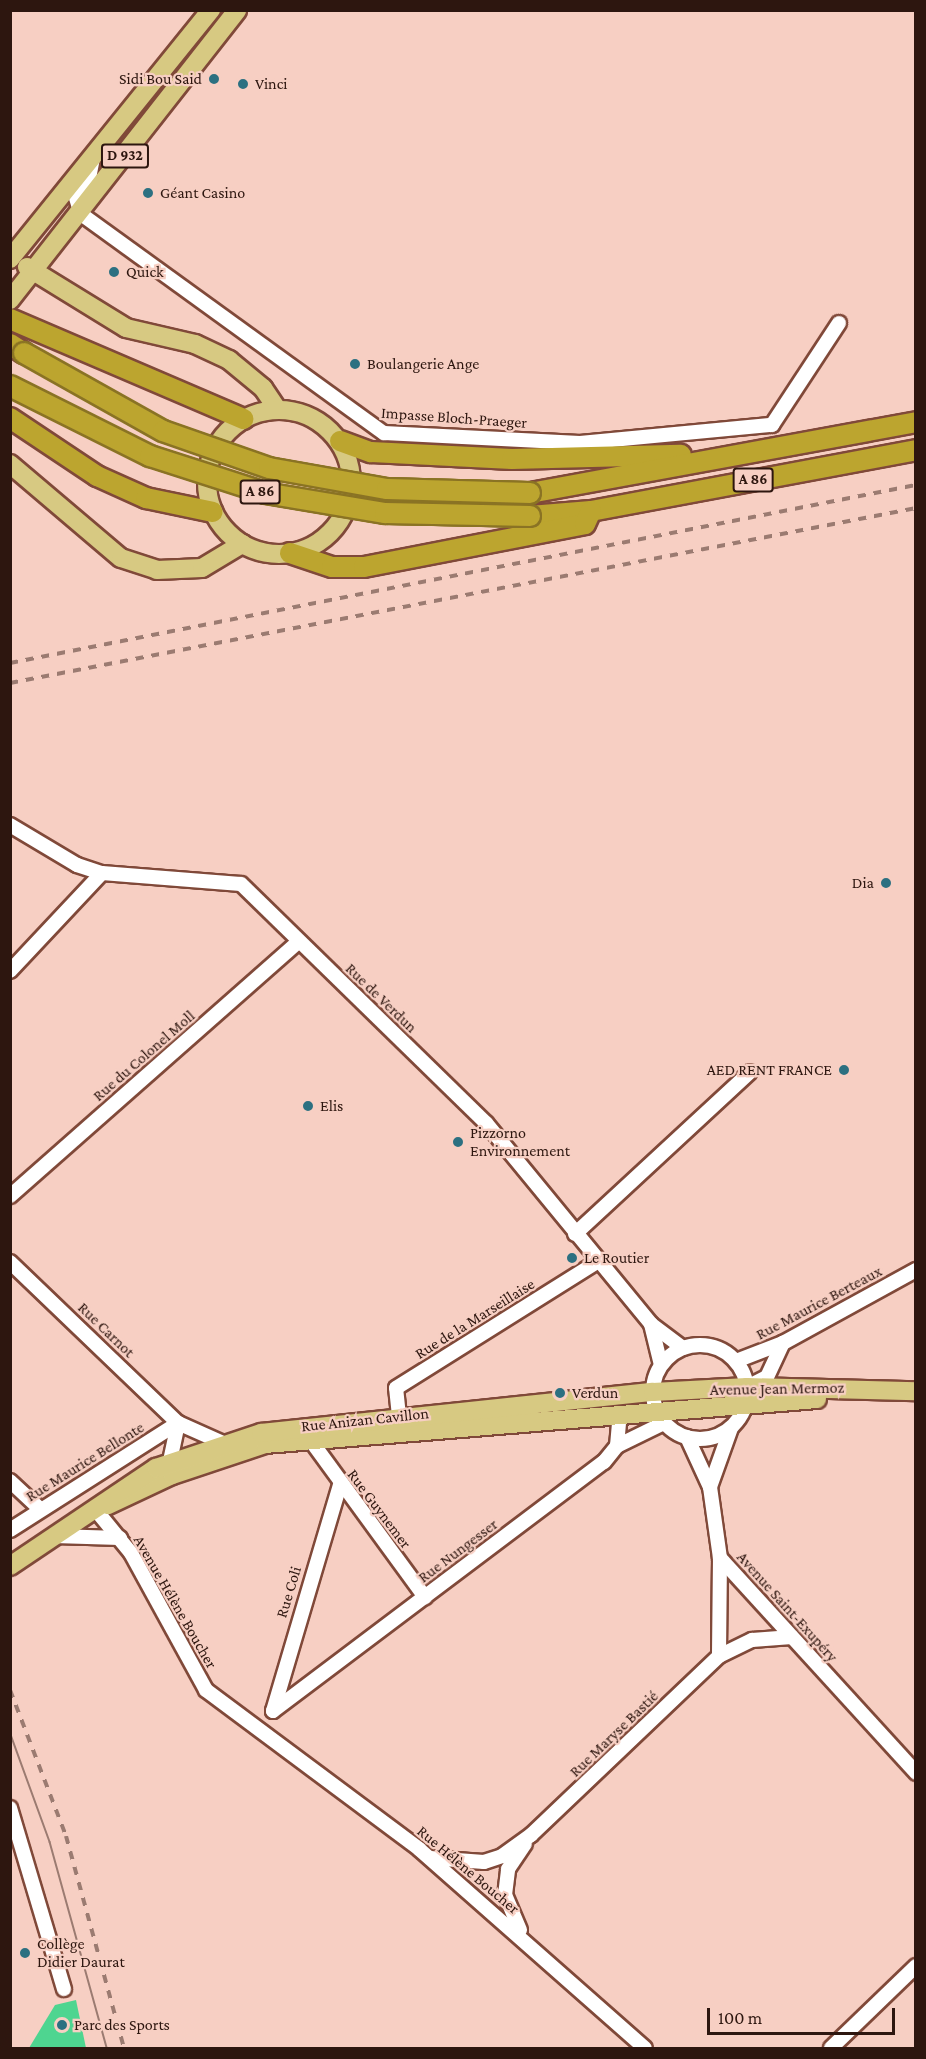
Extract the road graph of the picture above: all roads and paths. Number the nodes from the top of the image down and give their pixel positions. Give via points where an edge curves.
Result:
1 (211, 10) edge
2 (237, 10) edge
3 (93, 158) junction
4 (81, 214) junction
5 (10, 259) edge
6 (10, 265) edge
7 (36, 269) junction
8 (10, 300) edge
9 (10, 319) edge
10 (839, 323) dead end
11 (10, 344) edge
12 (10, 386) edge
13 (277, 409) junction
14 (243, 418) junction
15 (12, 419) edge
16 (915, 422) edge
17 (340, 441) junction
18 (915, 450) edge
19 (695, 463) junction
20 (10, 464) edge
21 (591, 511) junction
22 (213, 512) junction
23 (242, 544) junction
24 (290, 554) junction
25 (10, 825) edge
26 (102, 873) junction
27 (299, 941) junction
28 (10, 971) edge
29 (750, 1072) dead end
30 (10, 1196) edge
31 (574, 1234) junction
32 (10, 1262) edge
33 (597, 1262) junction
34 (915, 1270) edge
35 (651, 1324) junction
36 (783, 1343) junction
37 (683, 1348) junction
38 (736, 1361) junction
39 (661, 1365) junction
40 (909, 1391) edge
41 (746, 1396) junction
42 (658, 1408) junction
43 (620, 1413) junction
44 (399, 1416) junction
45 (178, 1423) junction
46 (731, 1428) junction
47 (687, 1437) junction
48 (309, 1438) junction
49 (223, 1443) junction
50 (617, 1446) junction
51 (170, 1461) junction
52 (10, 1482) edge
53 (340, 1485) junction
54 (710, 1486) junction
55 (95, 1509) junction
56 (41, 1510) junction
57 (10, 1530) edge
58 (54, 1536) junction
59 (120, 1538) junction
60 (720, 1558) junction
61 (10, 1566) edge
62 (425, 1597) junction
63 (792, 1637) junction
64 (719, 1656) junction
65 (273, 1711) joint
66 (259, 1728) joint
67 (915, 1773) edge
68 (10, 1809) edge
69 (531, 1835) junction
70 (430, 1858) junction
71 (532, 1947) junction
72 (915, 1966) edge
73 (64, 1989) dead end
74 (645, 2049) edge
75 (831, 2049) edge

1 - 3 main road, D 932
2 - 4 main road, D 932
3 - 4 street via 88,184 76,198
3 - 5 main road, D 932
4 - 7 main road, D 932
4 - 10 street, Impasse Bloch-Praeger via 384,433 590,443 771,425
6 - 7 main road
7 - 8 main road, D 932
7 - 13 main road via 126,328 195,344 230,360 263,388
9 - 14 highway
11 - 19 highway, A 86, bridge via 163,431 269,468 387,489 530,493
12 - 21 highway, A 86, bridge via 150,456 265,493 385,513 530,516
13 - 14 main road
13 - 17 main road via 316,420
14 - 22 main road via 214,449 207,470
15 - 22 highway via 97,476 146,498
16 - 19 highway, A 86
17 - 19 highway via 371,452 513,459 687,455
17 - 24 main road via 350,470 349,501 328,536
18 - 21 highway, A 86
20 - 23 main road via 121,558 157,570 202,568
21 - 24 highway via 585,524 363,567 332,567
22 - 23 main road
23 - 24 main road
25 - 26 street, Rue de Verdun via 77,865
26 - 27 street, Rue de Verdun via 241,884
26 - 28 street
27 - 30 street, Rue du Colonel Moll
27 - 31 street, Rue de Verdun via 486,1123
29 - 31 street
31 - 33 street, Rue de Verdun
32 - 45 street, Rue Carnot
33 - 35 street, Rue de Verdun
33 - 44 street, Rue de la Marseillaise via 396,1388
34 - 36 street, Rue Maurice Berteaux
35 - 37 street, Rue de Verdun
35 - 39 street, Rue de Verdun
36 - 38 street, Rue Maurice Berteaux
36 - 41 street via 767,1377
37 - 38 street via 711,1346
37 - 39 street
38 - 41 street
39 - 42 street
40 - 41 main road, Avenue Jean Mermoz
41 - 42 main road, Avenue Jean Mermoz
41 - 46 street
42 - 43 main road, Rue Anizan Cavillon
42 - 44 main road, Rue Anizan Cavillon
42 - 47 street
42 - 50 street, Rue Nungesser
43 - 48 main road, Rue Anizan Cavillon
43 - 50 street
44 - 49 main road, Rue Anizan Cavillon via 294,1428
45 - 49 street, Rue Carnot
45 - 51 street
45 - 56 street, Rue Maurice Bellonte
46 - 47 street via 710,1437
46 - 54 street
47 - 54 street, Avenue Saint-Exupéry
48 - 53 street, Rue Guynemer
48 - 55 main road, Rue Anizan Cavillon via 228,1454
49 - 51 main road, Rue Anizan Cavillon
50 - 62 street, Rue Nungesser via 604,1462
51 - 55 main road, Rue Anizan Cavillon
52 - 56 street
53 - 62 street, Rue Guynemer
53 - 65 street, Rue Coli
54 - 60 street, Avenue Saint-Exupéry
55 - 58 main road, Rue Anizan Cavillon
55 - 59 street, Avenue Hélène Boucher
56 - 57 street, Rue Maurice Bellonte
58 - 59 street
58 - 61 main road, Rue Anizan Cavillon
59 - 66 street, Avenue Hélène Boucher via 206,1690
60 - 63 street, Avenue Saint-Exupéry
60 - 64 street
62 - 65 street, Rue Nungesser
63 - 64 street, Rue Maryse Bastié via 752,1640
63 - 67 street, Avenue Saint-Exupéry
64 - 69 street, Rue Maryse Bastié
66 - 70 street, Rue Hélène Boucher
68 - 73 street
69 - 70 street, Rue Maryse Bastié via 484,1862
69 - 71 street, Rue Maryse Bastié via 508,1869 505,1895 509,1914
70 - 71 street, Rue Hélène Boucher
71 - 74 street, Rue Hélène Boucher
72 - 75 street

